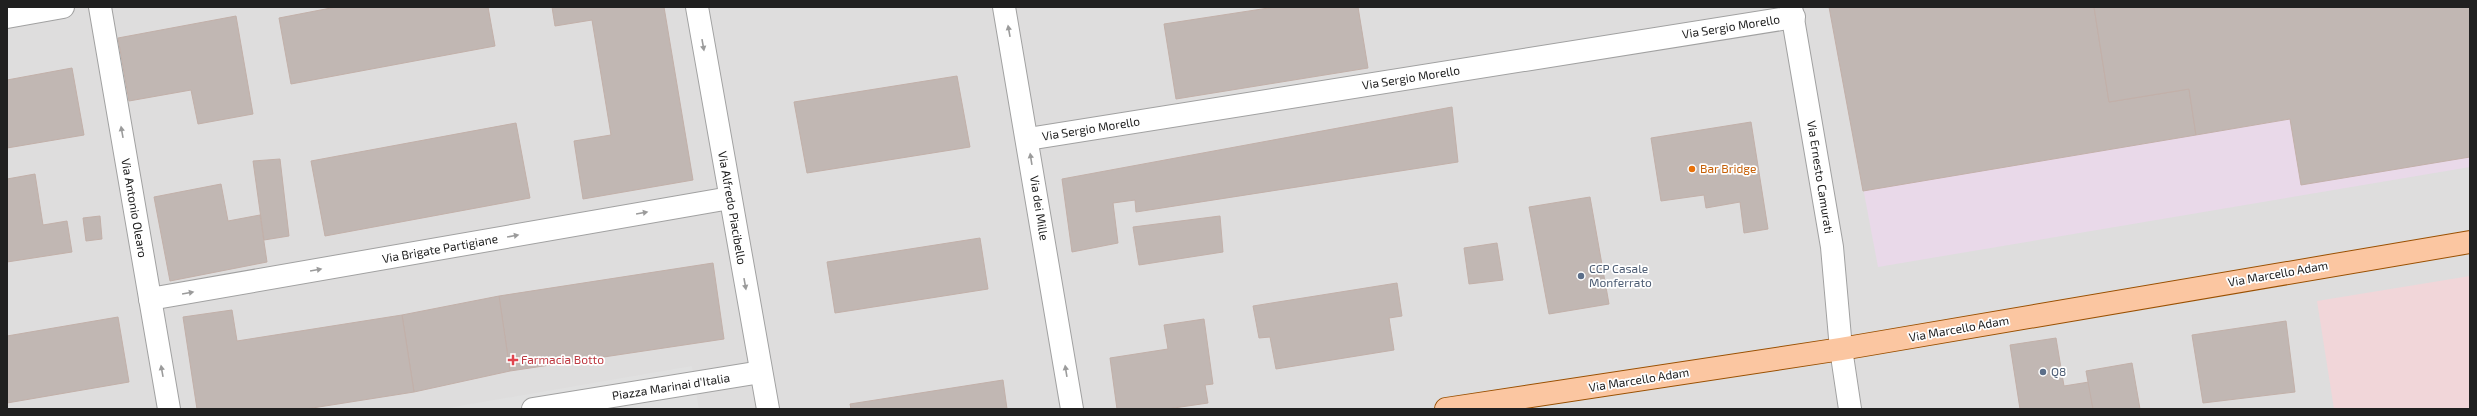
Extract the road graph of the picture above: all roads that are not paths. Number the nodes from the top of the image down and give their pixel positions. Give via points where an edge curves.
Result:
1 (63, 7) edge
2 (100, 7) edge
3 (697, 7) edge
4 (1004, 7) edge
5 (1792, 12) edge
6 (7, 17) edge
7 (1028, 139) junction
8 (730, 198) junction
9 (2470, 242) edge
10 (150, 299) junction
11 (1841, 349) junction
12 (761, 372) junction
13 (169, 409) edge
14 (533, 409) edge
15 (768, 409) edge
16 (1072, 409) edge
17 (1446, 409) edge
18 (1850, 409) edge

1 - 6 street
10 -> 2 street, Via Antonio Olearo
3 -> 8 street, Via Alfredo Piacibello
7 -> 4 street, Via dei Mille
5 - 7 street, Via Sergio Morello
5 - 11 street, Via Ernesto Camurati via 1832,247
16 -> 7 street, Via dei Mille
10 -> 8 street, Via Brigate Partigiane
8 -> 12 street, Via Alfredo Piacibello
9 - 11 main road, Via Marcello Adam
13 -> 10 street, Via Antonio Olearo
11 - 17 main road, Via Marcello Adam
11 - 18 street, Via Ernesto Camurati
12 - 14 street, Piazza Marinai d'Italia
12 - 15 street, Via Alfredo Piacibello

